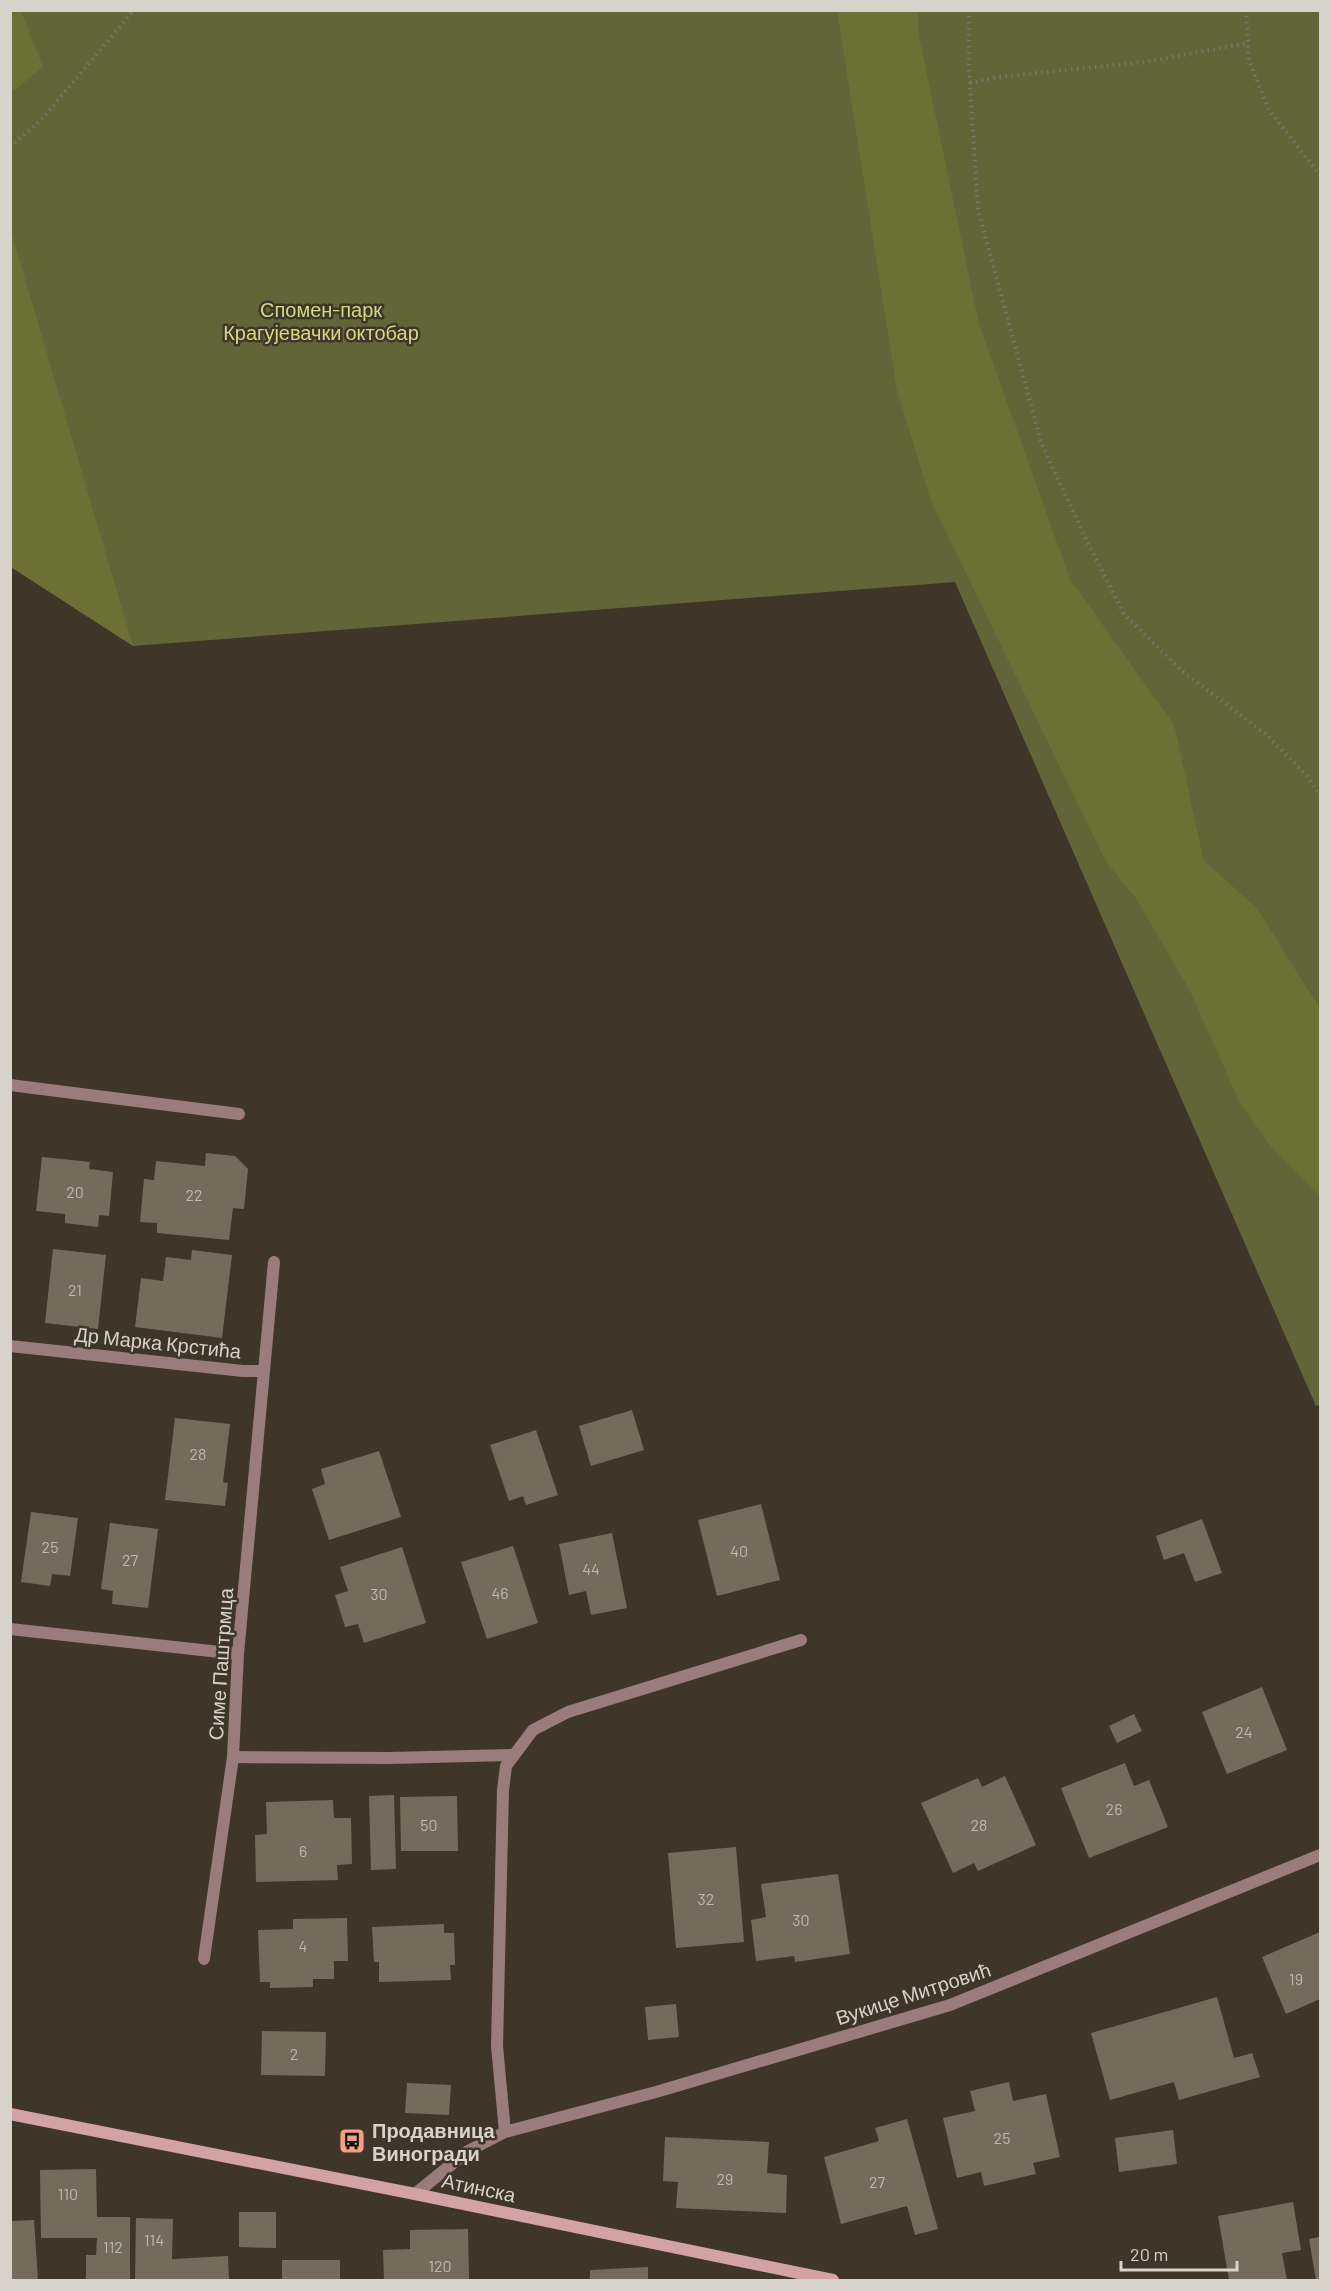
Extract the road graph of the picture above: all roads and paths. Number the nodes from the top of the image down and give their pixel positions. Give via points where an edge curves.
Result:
1 (134, 10) edge
2 (969, 10) edge
3 (1246, 10) edge
4 (1248, 44) junction
5 (970, 84) junction
6 (10, 147) edge
7 (1320, 176) edge
8 (1320, 796) edge
9 (10, 1085) edge
10 (238, 1114) dead end
11 (274, 1262) dead end
12 (10, 1346) edge
13 (264, 1371) junction
14 (10, 1629) edge
15 (801, 1640) dead end
16 (238, 1654) junction
17 (513, 1755) junction
18 (233, 1757) junction
19 (1320, 1855) edge
20 (204, 1959) dead end
21 (10, 2114) edge
22 (505, 2132) junction
23 (415, 2194) junction
24 (833, 2280) edge

1 - 6 path via 42,119
2 - 5 path
3 - 4 path
4 - 5 path via 1145,62 999,77
4 - 7 path via 1249,61 1269,110
5 - 8 path via 978,210 1042,445 1087,542 1124,614 1182,671 1268,736 1307,776
9 - 10 street
11 - 13 street, Др Марка Крстића
12 - 13 street, Др Марка Крстића
13 - 16 street, Симе Паштрмца
14 - 16 street
15 - 17 street via 568,1712 533,1730
16 - 18 street, Симе Паштрмца
17 - 18 street
17 - 22 street via 506,1766 503,1790 497,2046
18 - 20 street, Симе Паштрмца
19 - 22 street, Вукице Митровић via 950,2005
21 - 23 street, Атинска
22 - 23 street, Вукице Митровић via 468,2151
23 - 24 street, Атинска

